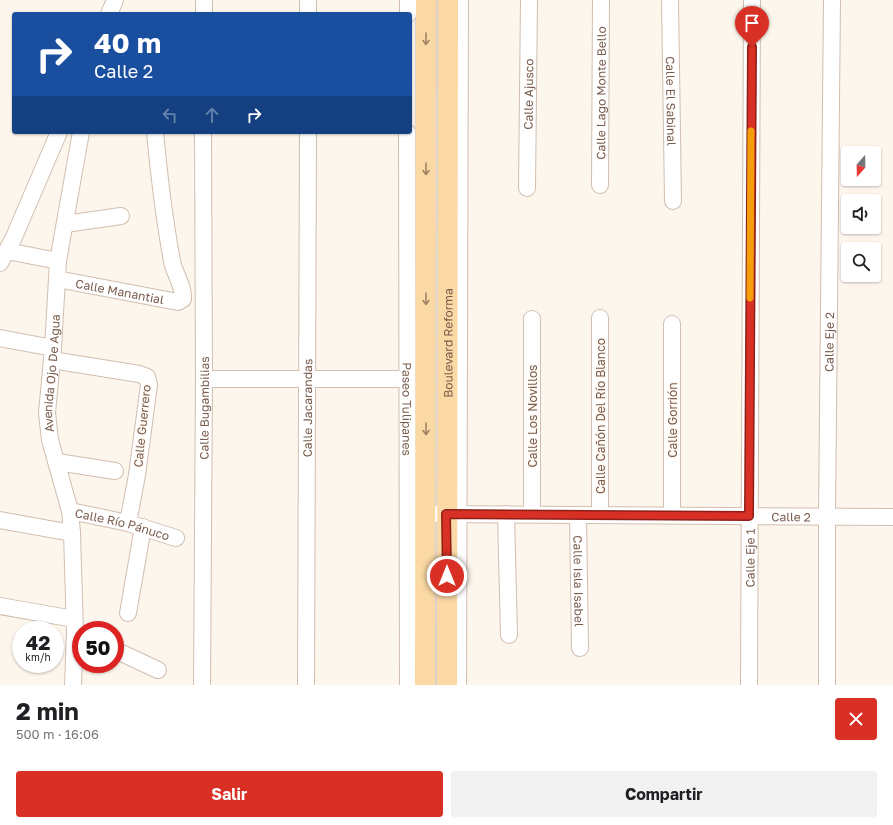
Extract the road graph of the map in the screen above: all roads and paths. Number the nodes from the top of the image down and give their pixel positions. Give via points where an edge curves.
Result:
1 (115, 0) edge
2 (204, 0) edge
3 (308, 0) edge
4 (408, 0) edge
5 (426, 0) edge
6 (448, 0) edge
7 (460, 0) edge
8 (529, 0) edge
9 (601, 0) edge
10 (670, 0) edge
11 (752, 0) edge
12 (832, 0) edge
13 (110, 12) edge
14 (204, 12) edge
15 (308, 12) edge
16 (408, 12) edge
17 (58, 134) edge
18 (81, 134) edge
19 (155, 134) edge
20 (203, 134) edge
21 (308, 134) edge
22 (407, 134) edge
23 (600, 185) dead end
24 (527, 188) dead end
25 (673, 201) dead end
26 (121, 216) dead end
27 (65, 224) junction
28 (4, 257) edge
29 (58, 261) junction
30 (57, 279) junction
31 (600, 318) dead end
32 (532, 319) dead end
33 (672, 324) dead end
34 (0, 338) edge
35 (52, 354) junction
36 (307, 378) junction
37 (204, 379) junction
38 (407, 379) junction
39 (57, 462) junction
40 (116, 471) dead end
41 (70, 511) junction
42 (426, 514) junction
43 (452, 514) junction
44 (506, 514) junction
45 (532, 514) junction
46 (578, 514) junction
47 (600, 515) junction
48 (672, 515) junction
49 (749, 516) junction
50 (827, 516) junction
51 (893, 517) edge
52 (0, 520) edge
53 (135, 525) junction
54 (72, 533) junction
55 (176, 538) dead end
56 (0, 606) edge
57 (128, 613) dead end
58 (76, 621) edge
59 (72, 627) edge
60 (509, 635) dead end
61 (580, 648) dead end
62 (124, 654) edge
63 (158, 670) dead end
64 (74, 673) edge
65 (73, 685) edge
66 (202, 685) edge
67 (306, 685) edge
68 (408, 685) edge
69 (426, 685) edge
70 (447, 685) edge
71 (458, 685) edge
72 (749, 685) edge
73 (827, 685) edge

1 - 13 street
2 - 14 street
3 - 15 street
4 - 16 street
5 -> 42 main road, Boulevard Reforma
6 - 43 main road, Boulevard Reforma
7 - 43 street
8 - 24 street, Calle Ajusco
9 - 23 street, Calle Lago Monte Bello
10 - 25 street, Calle El Sabinal
11 - 49 street, Calle Eje 1
12 - 50 street, Calle Eje 2
17 - 28 street
18 - 27 street, Avenida Ojo De Agua
19 - 30 street, Calle Manantial via 163,212 172,264 183,299 178,302
20 - 37 street, Calle Bugambilias
21 - 36 street, Calle Jacarandas
22 - 38 street, Paseo Tulipanes
26 - 27 street
27 - 29 street, Avenida Ojo De Agua
28 - 29 street
29 - 30 street, Avenida Ojo De Agua
30 - 35 street, Avenida Ojo De Agua
31 - 47 street, Calle Cañón Del Río Blanco
32 - 45 street, Calle Los Novillos
33 - 48 street, Calle Gorrión
34 - 35 street
35 - 39 street, Avenida Ojo De Agua via 47,413 50,440
35 - 53 street, Calle Guerrero via 147,378 149,385 137,475
36 - 37 street
36 - 38 street
36 - 67 street, Calle Jacarandas
37 - 66 street, Calle Bugambilias
38 - 68 street, Paseo Tulipanes
39 - 40 street
39 - 41 street, Avenida Ojo De Agua
41 - 53 street, Calle Río Pánuco
41 - 54 street, Avenida Ojo De Agua
42 - 43 street, Calle 2
42 - 69 main road, Boulevard Reforma
43 - 44 street, Calle 2
43 - 70 main road, Boulevard Reforma
43 - 71 street
44 - 45 street, Calle 2
44 - 60 street
45 - 46 street, Calle 2
46 - 47 street, Calle 2
46 - 61 street, Calle Isla Isabel
47 - 48 street, Calle 2
48 - 49 street, Calle 2
49 - 50 street, Calle 2
49 - 72 street, Calle Eje 1
50 - 51 street, Calle 2
50 - 73 street, Calle Eje 2
52 - 54 street, Calle Río Pánuco
53 - 55 street, Calle Río Pánuco
53 - 57 street
54 - 58 street, Avenida Ojo De Agua
56 - 59 street
62 - 63 street
64 - 65 street, Avenida Ojo De Agua

